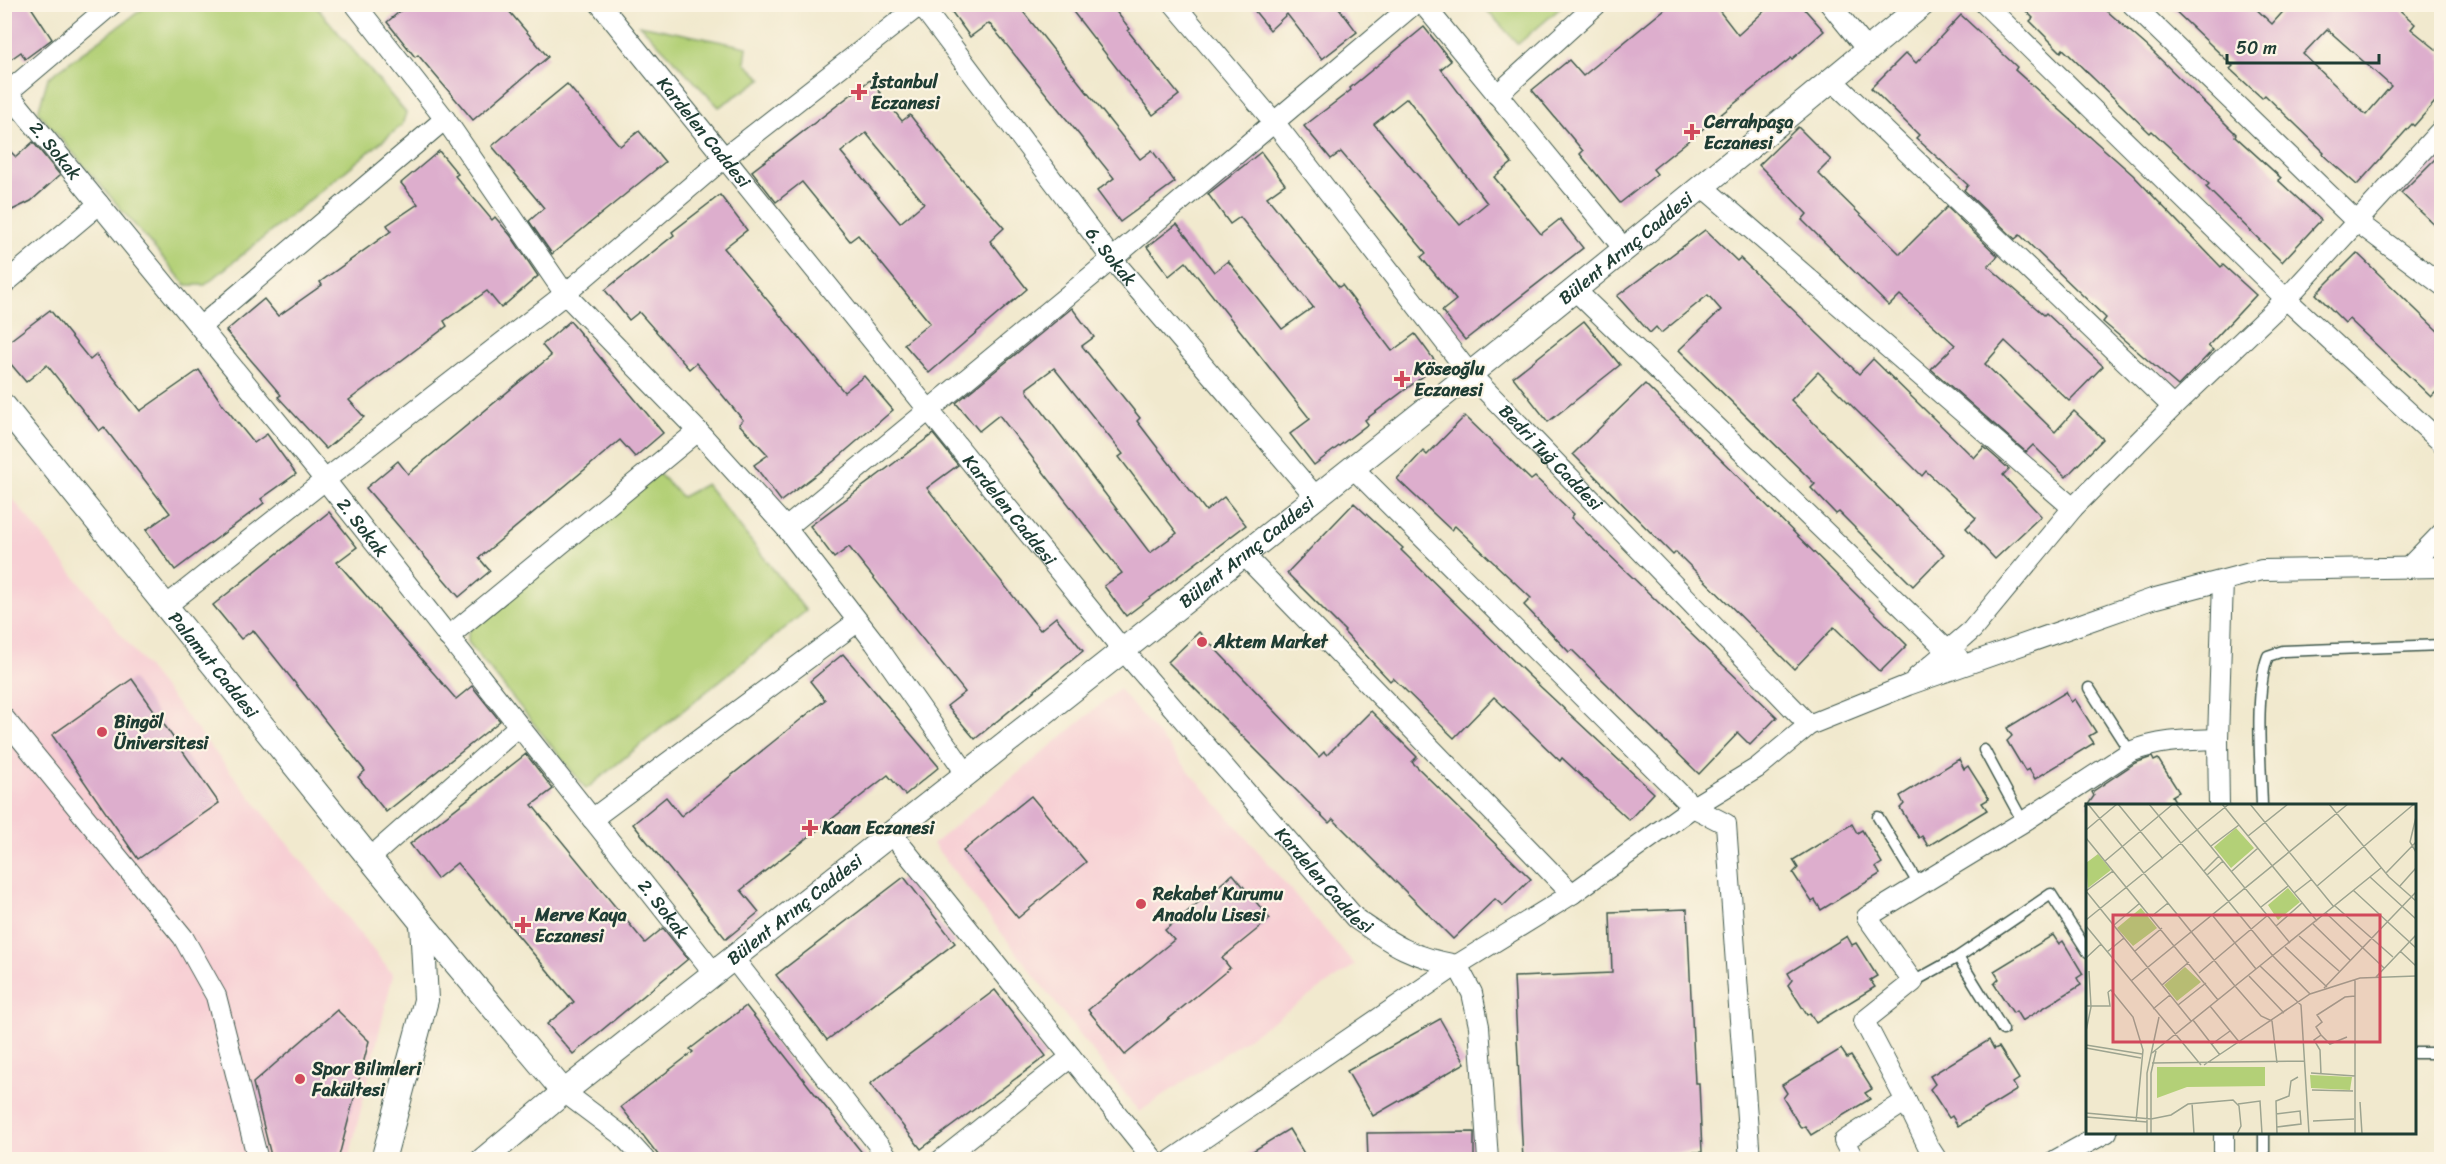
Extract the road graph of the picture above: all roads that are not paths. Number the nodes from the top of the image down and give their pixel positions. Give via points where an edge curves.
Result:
1 (112, 4) edge
2 (600, 4) edge
3 (1174, 4) edge
4 (1414, 4) edge
5 (1423, 4) edge
6 (1597, 4) edge
7 (1830, 4) edge
8 (1923, 4) edge
9 (1985, 4) edge
10 (2132, 4) edge
11 (358, 5) edge
12 (921, 5) edge
13 (1868, 51) junction
14 (1833, 80) junction
15 (6, 90) edge
16 (1497, 95) junction
17 (445, 119) junction
18 (1274, 122) junction
19 (2442, 129) edge
20 (724, 158) junction
21 (1703, 187) junction
22 (99, 204) junction
23 (2356, 221) junction
24 (1625, 250) junction
25 (1112, 259) junction
26 (4, 284) edge
27 (2442, 285) edge
28 (1576, 291) junction
29 (565, 294) junction
30 (2286, 298) junction
31 (200, 327) junction
32 (1469, 373) junction
33 (4, 406) edge
34 (2174, 407) junction
35 (928, 411) junction
36 (698, 431) junction
37 (2442, 443) edge
38 (1352, 467) junction
39 (325, 480) junction
40 (1315, 496) junction
41 (2073, 508) junction
42 (786, 528) junction
43 (2442, 533) edge
44 (1244, 555) junction
45 (2442, 567) edge
46 (2408, 568) junction
47 (2223, 581) junction
48 (166, 606) junction
49 (857, 622) junction
50 (448, 637) junction
51 (2442, 645) edge
52 (1122, 649) junction
53 (1947, 650) junction
54 (1967, 664) junction
55 (1908, 686) junction
56 (2090, 688) dead end
57 (4, 718) edge
58 (1809, 725) junction
59 (519, 726) junction
60 (2218, 739) junction
61 (1984, 750) dead end
62 (2130, 752) junction
63 (966, 773) junction
64 (2219, 804) edge
65 (2262, 804) edge
66 (1693, 807) junction
67 (1878, 818) dead end
68 (592, 819) junction
69 (2023, 822) junction
70 (891, 833) junction
71 (370, 858) junction
72 (1919, 885) junction
73 (1572, 894) junction
74 (422, 923) junction
75 (2086, 949) edge
76 (1958, 957) junction
77 (733, 958) junction
78 (1457, 965) junction
79 (714, 973) junction
80 (1912, 982) junction
81 (2003, 1030) dead end
82 (2416, 1053) edge
83 (2442, 1053) edge
84 (1071, 1057) junction
85 (564, 1092) junction
86 (1906, 1101) junction
87 (2103, 1134) edge
88 (2224, 1134) edge
89 (2264, 1134) edge
90 (258, 1160) edge
91 (383, 1160) edge
92 (483, 1160) edge
93 (645, 1160) edge
94 (890, 1160) edge
95 (941, 1160) edge
96 (1154, 1160) edge
97 (1172, 1160) edge
98 (1488, 1160) edge
99 (1750, 1160) edge
100 (1854, 1160) edge
101 (1936, 1160) edge
102 (2056, 1160) edge
103 (2224, 1160) edge
104 (2264, 1160) edge

1 - 15 street
2 - 20 street, Kardelen Caddesi
3 - 18 street, Bedri Tuğ Caddesi
4 - 18 street
5 - 16 street
6 - 16 street
7 - 13 street
8 - 13 street, Bülent Arınç Caddesi
9 - 30 street
10 - 23 street
11 - 17 street
12 - 20 street
12 - 25 street, 6. Sokak
13 - 14 street, Bülent Arınç Caddesi
14 - 21 street, Bülent Arınç Caddesi
14 - 34 street
15 - 22 street, 2. Sokak
16 - 24 street
17 - 29 street
17 - 31 street
18 - 25 street
18 - 32 street, Bedri Tuğ Caddesi
19 - 23 street
20 - 29 street
20 - 35 street, Kardelen Caddesi
21 - 24 street, Bülent Arınç Caddesi
21 - 41 street
22 - 26 street
22 - 31 street, 2. Sokak
23 - 27 street
23 - 30 street
24 - 28 street, Bülent Arınç Caddesi
25 - 35 street
25 - 40 street, 6. Sokak
28 - 32 street, Bülent Arınç Caddesi
28 - 53 street
29 - 36 street
29 - 39 street
30 - 34 street
30 - 37 street
31 - 39 street, 2. Sokak
32 - 38 street, Bülent Arınç Caddesi
32 - 58 street, Bedri Tuğ Caddesi
33 - 48 street, Palamut Caddesi
34 - 41 street
35 - 42 street
35 - 52 street, Kardelen Caddesi
36 - 42 street
36 - 50 street
38 - 40 street, Bülent Arınç Caddesi
38 - 66 street
39 - 48 street
39 - 50 street, 2. Sokak
40 - 44 street, Bülent Arınç Caddesi
41 - 53 street via 1972,630
42 - 49 street
43 - 46 street
44 - 52 street, Bülent Arınç Caddesi
44 - 73 street
45 - 46 street
46 - 47 street via 2262,570
47 - 54 street via 2152,600
47 - 60 street
48 - 71 street, Palamut Caddesi
49 - 63 street
49 - 68 street
50 - 59 street, 2. Sokak
51 - 65 lane via 2283,651 2268,656 2261,696
52 - 63 street, Bülent Arınç Caddesi
52 - 78 street, Kardelen Caddesi via 1356,919 1399,949
53 - 54 street
53 - 55 street
54 - 55 street
55 - 58 street
56 - 62 lane
57 - 90 street via 183,937 216,996
58 - 66 street via 1757,768
59 - 68 street, 2. Sokak
59 - 71 street
60 - 62 street via 2165,741
60 - 64 street
61 - 69 lane
62 - 69 street
63 - 70 street, Bülent Arınç Caddesi
66 - 73 street
66 - 99 street via 1726,824
67 - 72 lane
68 - 79 street, 2. Sokak
69 - 72 street
70 - 77 street, Bülent Arınç Caddesi
70 - 84 street
71 - 74 street, Palamut Caddesi
72 - 80 street via 1867,917
73 - 78 street
74 - 85 street, Palamut Caddesi
74 - 91 street via 426,1000
75 - 76 lane via 2051,894
76 - 80 lane
76 - 81 lane
77 - 79 street, Bülent Arınç Caddesi
77 - 94 street
78 - 97 street
78 - 98 street via 1472,993 1479,1026
79 - 85 street, Bülent Arınç Caddesi
80 - 86 street via 1864,1021
82 - 83 lane
84 - 95 street
84 - 96 street
85 - 92 street, Bülent Arınç Caddesi
85 - 93 street via 624,1137
86 - 100 street via 1844,1141
86 - 101 street
87 - 102 street
88 - 103 street
89 - 104 lane

